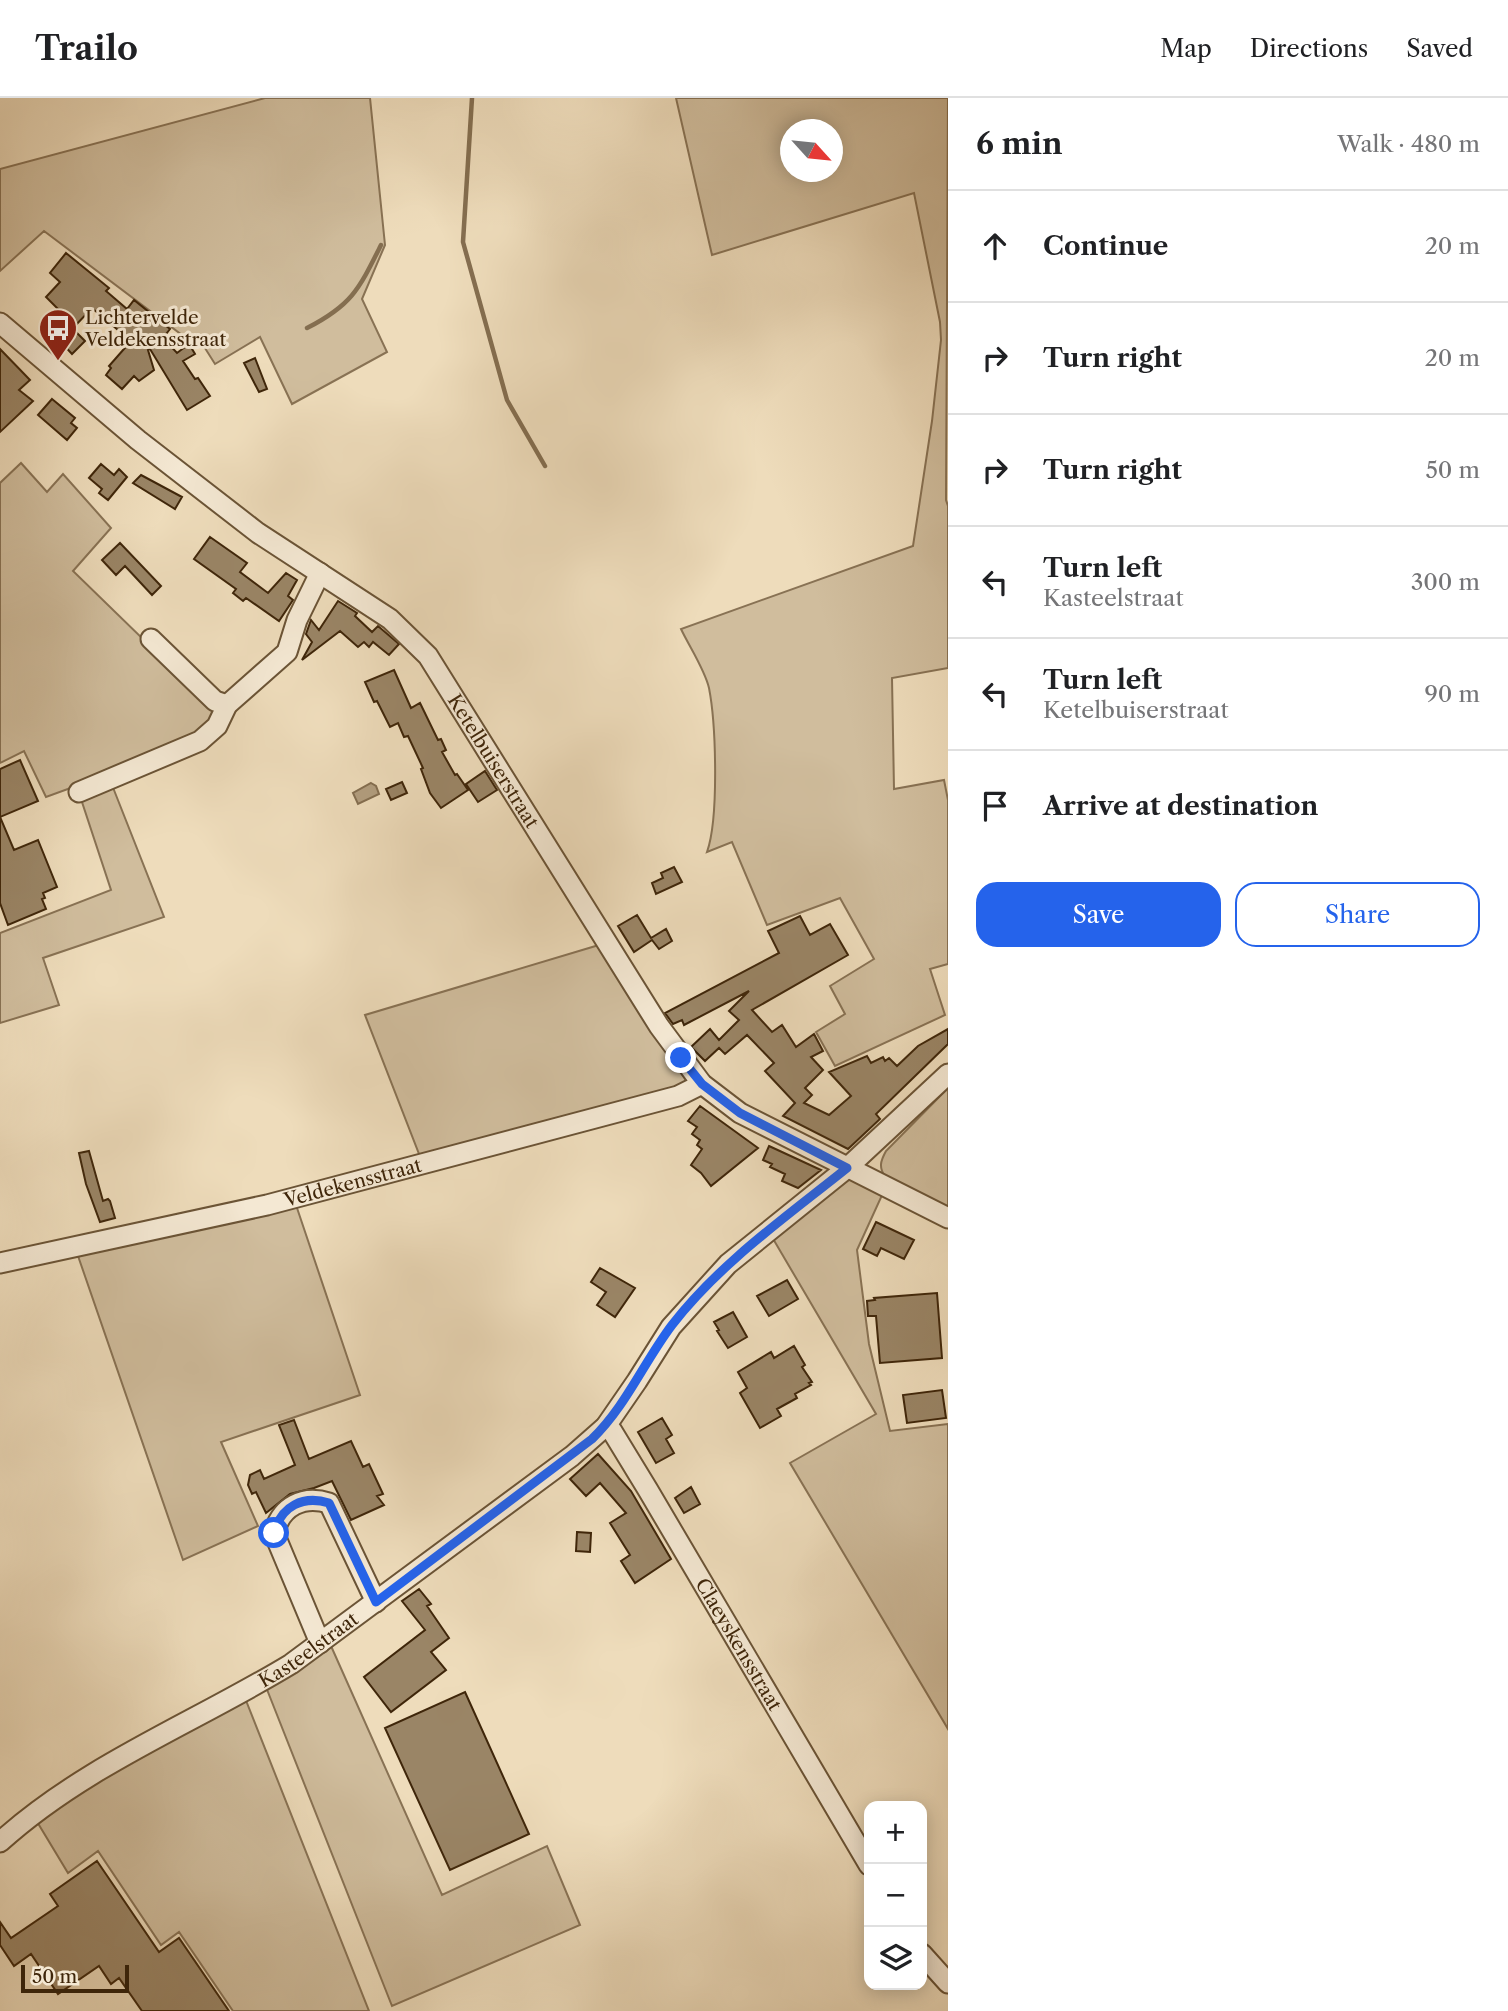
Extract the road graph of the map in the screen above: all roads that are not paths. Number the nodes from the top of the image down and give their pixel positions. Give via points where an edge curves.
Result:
1 (0, 323) edge
2 (320, 573) junction
3 (151, 639) dead end
4 (227, 705) junction
5 (79, 792) dead end
6 (948, 1074) edge
7 (702, 1084) junction
8 (847, 1168) junction
9 (948, 1218) edge
10 (0, 1263) edge
11 (606, 1426) junction
12 (376, 1602) junction
13 (320, 1643) junction
14 (0, 1842) edge
15 (868, 1864) edge
16 (927, 1960) edge
17 (948, 1983) edge

1 - 2 street, Ketelbuiserstraat via 149,449 258,533
2 - 4 street via 287,652
2 - 7 street, Ketelbuiserstraat via 390,619 428,656 659,1026
3 - 4 street via 215,701
4 - 5 street via 217,726 200,741
6 - 8 street, Kasteelstraat
7 - 8 street, Ketelbuiserstraat via 740,1113
7 - 10 street, Veldekensstraat via 678,1096 267,1205
8 - 9 street, Ketelbuiserstraat
8 - 11 street, Kasteelstraat via 706,1287 671,1326
11 - 12 street, Kasteelstraat via 572,1457
11 - 15 street, Claeyskensstraat
12 - 13 street, Kasteelstraat
12 - 13 street via 329,1503 307,1499 293,1505 277,1521 274,1533
13 - 14 street, Kasteelstraat via 250,1689 119,1757 30,1815
16 - 17 street

